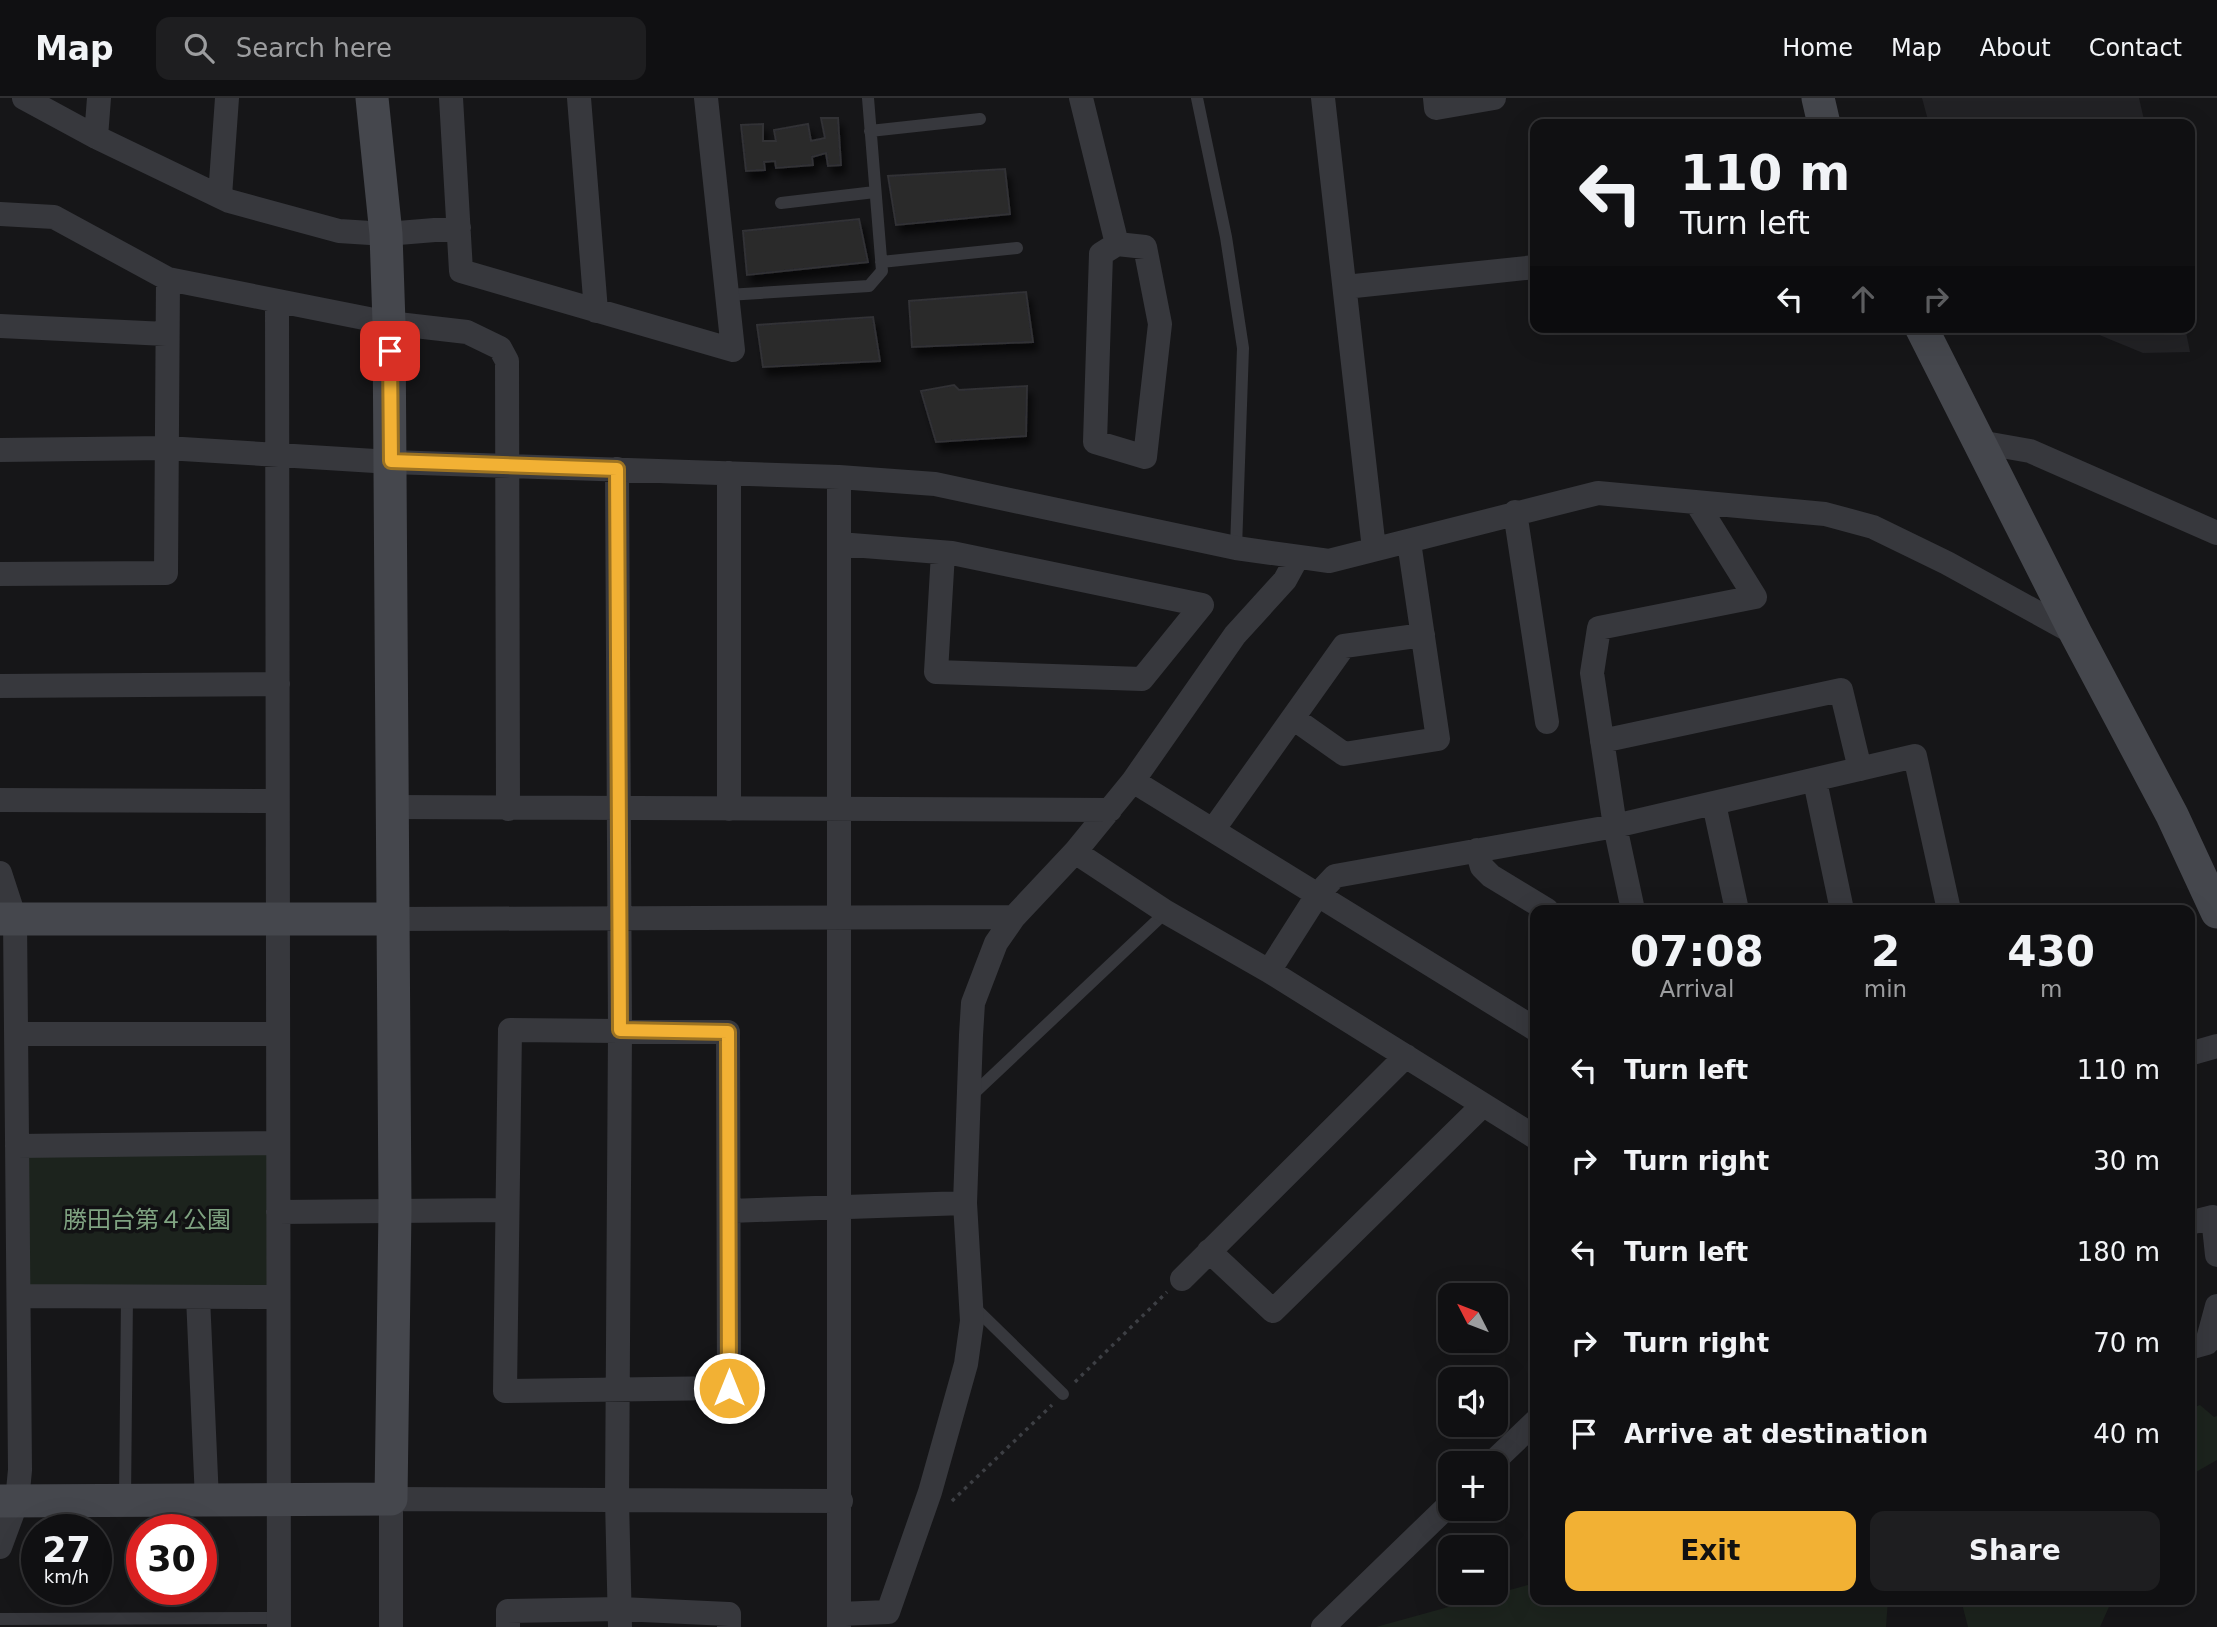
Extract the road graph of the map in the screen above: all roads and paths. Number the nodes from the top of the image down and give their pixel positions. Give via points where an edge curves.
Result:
1 (24, 98) edge
2 (99, 98) edge
3 (227, 98) edge
4 (372, 98) edge
5 (452, 98) edge
6 (579, 98) edge
7 (706, 98) edge
8 (868, 98) edge
9 (1081, 98) edge
10 (1197, 98) edge
11 (1323, 98) edge
12 (1435, 98) edge
13 (1494, 98) edge
14 (1818, 98) edge
15 (980, 119) dead end
16 (1823, 119) edge
17 (870, 131) junction
18 (96, 137) junction
19 (876, 192) junction
20 (220, 196) junction
21 (780, 203) dead end
22 (0, 214) edge
23 (459, 228) junction
24 (386, 234) junction
25 (1117, 244) junction
26 (1017, 248) dead end
27 (881, 262) junction
28 (1530, 268) edge
29 (168, 279) junction
30 (1345, 287) junction
31 (727, 295) junction
32 (276, 302) junction
33 (596, 311) junction
34 (389, 323) junction
35 (0, 326) edge
36 (1924, 333) edge
37 (166, 334) junction
38 (1979, 442) junction
39 (166, 448) junction
40 (0, 450) edge
41 (278, 453) junction
42 (391, 461) junction
43 (506, 464) junction
44 (617, 469) junction
45 (729, 473) junction
46 (839, 477) junction
47 (1696, 502) junction
48 (1515, 512) junction
49 (2217, 533) edge
50 (1409, 542) junction
51 (839, 544) junction
52 (1236, 548) junction
53 (1374, 549) junction
54 (943, 553) junction
55 (1297, 558) junction
56 (0, 574) edge
57 (2076, 634) junction
58 (1423, 635) junction
59 (278, 684) junction
60 (0, 686) edge
61 (1293, 718) junction
62 (1547, 722) dead end
63 (1602, 741) junction
64 (1860, 769) junction
65 (1133, 781) junction
66 (1815, 781) junction
67 (0, 800) edge
68 (277, 801) junction
69 (1714, 804) junction
70 (392, 807) junction
71 (729, 808) junction
72 (841, 808) junction
73 (508, 809) junction
74 (618, 810) junction
75 (1110, 810) junction
76 (1615, 825) junction
77 (1213, 830) junction
78 (1477, 850) junction
79 (1075, 852) junction
80 (0, 873) edge
81 (1318, 894) junction
82 (1539, 905) edge
83 (1632, 905) edge
84 (1736, 905) edge
85 (1841, 905) edge
86 (1948, 905) edge
87 (1166, 912) junction
88 (2217, 912) edge
89 (1014, 917) junction
90 (8, 919) edge
91 (393, 919) junction
92 (617, 919) junction
93 (278, 920) junction
94 (840, 920) junction
95 (1269, 971) junction
96 (1530, 1026) edge
97 (620, 1030) junction
98 (17, 1034) junction
99 (277, 1034) junction
100 (2217, 1046) edge
101 (2195, 1052) edge
102 (1406, 1056) junction
103 (969, 1097) junction
104 (1483, 1105) junction
105 (1530, 1134) edge
106 (277, 1143) junction
107 (17, 1146) junction
108 (965, 1203) junction
109 (841, 1207) junction
110 (395, 1209) junction
111 (8, 1210) edge
112 (506, 1210) junction
113 (729, 1211) junction
114 (278, 1212) junction
115 (2195, 1222) edge
116 (1209, 1251) junction
117 (2217, 1255) edge
118 (1181, 1279) joint
119 (19, 1296) junction
120 (127, 1296) junction
121 (198, 1297) junction
122 (277, 1297) junction
123 (972, 1305) junction
124 (2217, 1306) edge
125 (2195, 1346) edge
126 (620, 1390) junction
127 (1063, 1394) junction
128 (1530, 1427) edge
129 (1505, 1451) edge
130 (391, 1499) junction
131 (125, 1500) junction
132 (206, 1500) junction
133 (278, 1500) junction
134 (617, 1500) junction
135 (8, 1501) edge
136 (841, 1501) junction
137 (942, 1511) dead end
138 (1438, 1516) edge
139 (0, 1547) edge
140 (620, 1618) edge
141 (0, 1619) edge
142 (887, 1619) edge
143 (839, 1621) edge
144 (279, 1623) edge
145 (391, 1627) edge
146 (508, 1627) edge
147 (729, 1627) edge
148 (1323, 1627) edge

1 - 18 street
2 - 18 street
3 - 20 street
4 - 24 street
5 - 23 street
6 - 33 street
7 - 31 street
8 - 17 lane
9 - 25 street
10 - 52 lane via 1243,348
11 - 30 street
12 - 13 street via 1436,108
14 - 16 street
15 - 17 lane
17 - 19 lane
18 - 20 street
19 - 21 lane
19 - 27 lane
20 - 24 street via 339,231
22 - 29 street via 54,217
23 - 24 street
23 - 33 street via 461,271
24 - 34 street
25 - 25 street via 1145,247 1160,324 1145,457 1095,443 1101,254
26 - 27 lane
27 - 31 lane via 882,271 869,286
28 - 30 street
29 - 32 street
29 - 37 street
30 - 53 street
31 - 33 street via 733,350
32 - 34 street
32 - 41 street
34 - 42 street
34 - 43 street via 467,332 500,348 507,361
35 - 37 street
36 - 38 street
37 - 39 street
38 - 49 street via 2030,451
38 - 57 street
39 - 40 street
39 - 41 street
39 - 56 street via 166,573
41 - 42 street
41 - 59 street
42 - 43 street
42 - 70 street
43 - 44 street
43 - 73 street
44 - 45 street
44 - 74 street
45 - 46 street
45 - 71 street
46 - 51 street
46 - 52 street via 935,484
47 - 48 street via 1598,493
47 - 57 street via 1825,514 1873,527
47 - 63 street via 1755,597 1599,628 1592,673
48 - 50 street
48 - 62 street
50 - 53 street
50 - 58 street
51 - 54 street
51 - 72 street
52 - 55 street
53 - 55 street via 1329,561
54 - 54 street via 965,556 1202,605 1142,679 936,672
55 - 65 street via 1235,635
57 - 88 street via 2172,815
58 - 61 street via 1345,646
58 - 61 street via 1438,739 1344,754
59 - 60 street
59 - 68 street
61 - 77 street
63 - 64 street via 1841,690
63 - 76 street
64 - 66 street
64 - 86 street via 1915,757
65 - 75 street
65 - 77 street
66 - 69 street
66 - 85 street
67 - 68 street
68 - 93 street
69 - 76 street
69 - 84 street
70 - 73 street
70 - 91 street
71 - 72 street
71 - 74 street
72 - 75 street
72 - 94 street
73 - 74 street
74 - 92 street
75 - 79 street
76 - 78 street
76 - 83 street
77 - 81 street
78 - 81 street via 1335,876
78 - 82 street via 1482,867 1491,876
79 - 87 street
79 - 89 street
80 - 90 street
81 - 95 street
81 - 96 street
87 - 95 street
87 - 103 lane
89 - 94 street
89 - 103 street via 996,943 973,1003
90 - 93 street
90 - 98 street
91 - 92 street
91 - 93 street
91 - 110 street
92 - 94 street
92 - 97 street
93 - 99 street
94 - 109 street
95 - 102 street
97 - 112 street via 510,1030
97 - 113 street via 728,1032
97 - 126 street
98 - 99 street
98 - 107 street
99 - 106 street
100 - 101 street
102 - 104 street
102 - 116 street
103 - 108 street
104 - 105 street
104 - 116 street via 1273,1311
106 - 107 street
106 - 114 street
107 - 111 street
108 - 109 street
108 - 123 street
109 - 113 street
109 - 136 street
110 - 112 street
110 - 114 street
110 - 130 street
111 - 119 street
112 - 126 street via 505,1391
113 - 126 street via 729,1388
114 - 122 street
115 - 117 street via 2213,1217
116 - 118 street
118 - 127 path
119 - 120 street
119 - 135 street
120 - 121 street
120 - 131 lane
121 - 122 street
121 - 132 street
122 - 133 street
123 - 127 lane
123 - 142 street via 966,1364
124 - 125 street via 2207,1343
126 - 134 street
127 - 137 path
128 - 129 street
130 - 133 street
130 - 134 street
130 - 145 street
131 - 132 street
131 - 135 street
132 - 133 street
133 - 144 street
134 - 136 street
134 - 140 street
135 - 139 street
136 - 143 street
138 - 148 street
140 - 146 street via 508,1611
140 - 147 street via 729,1614
141 - 144 lane
142 - 143 street

